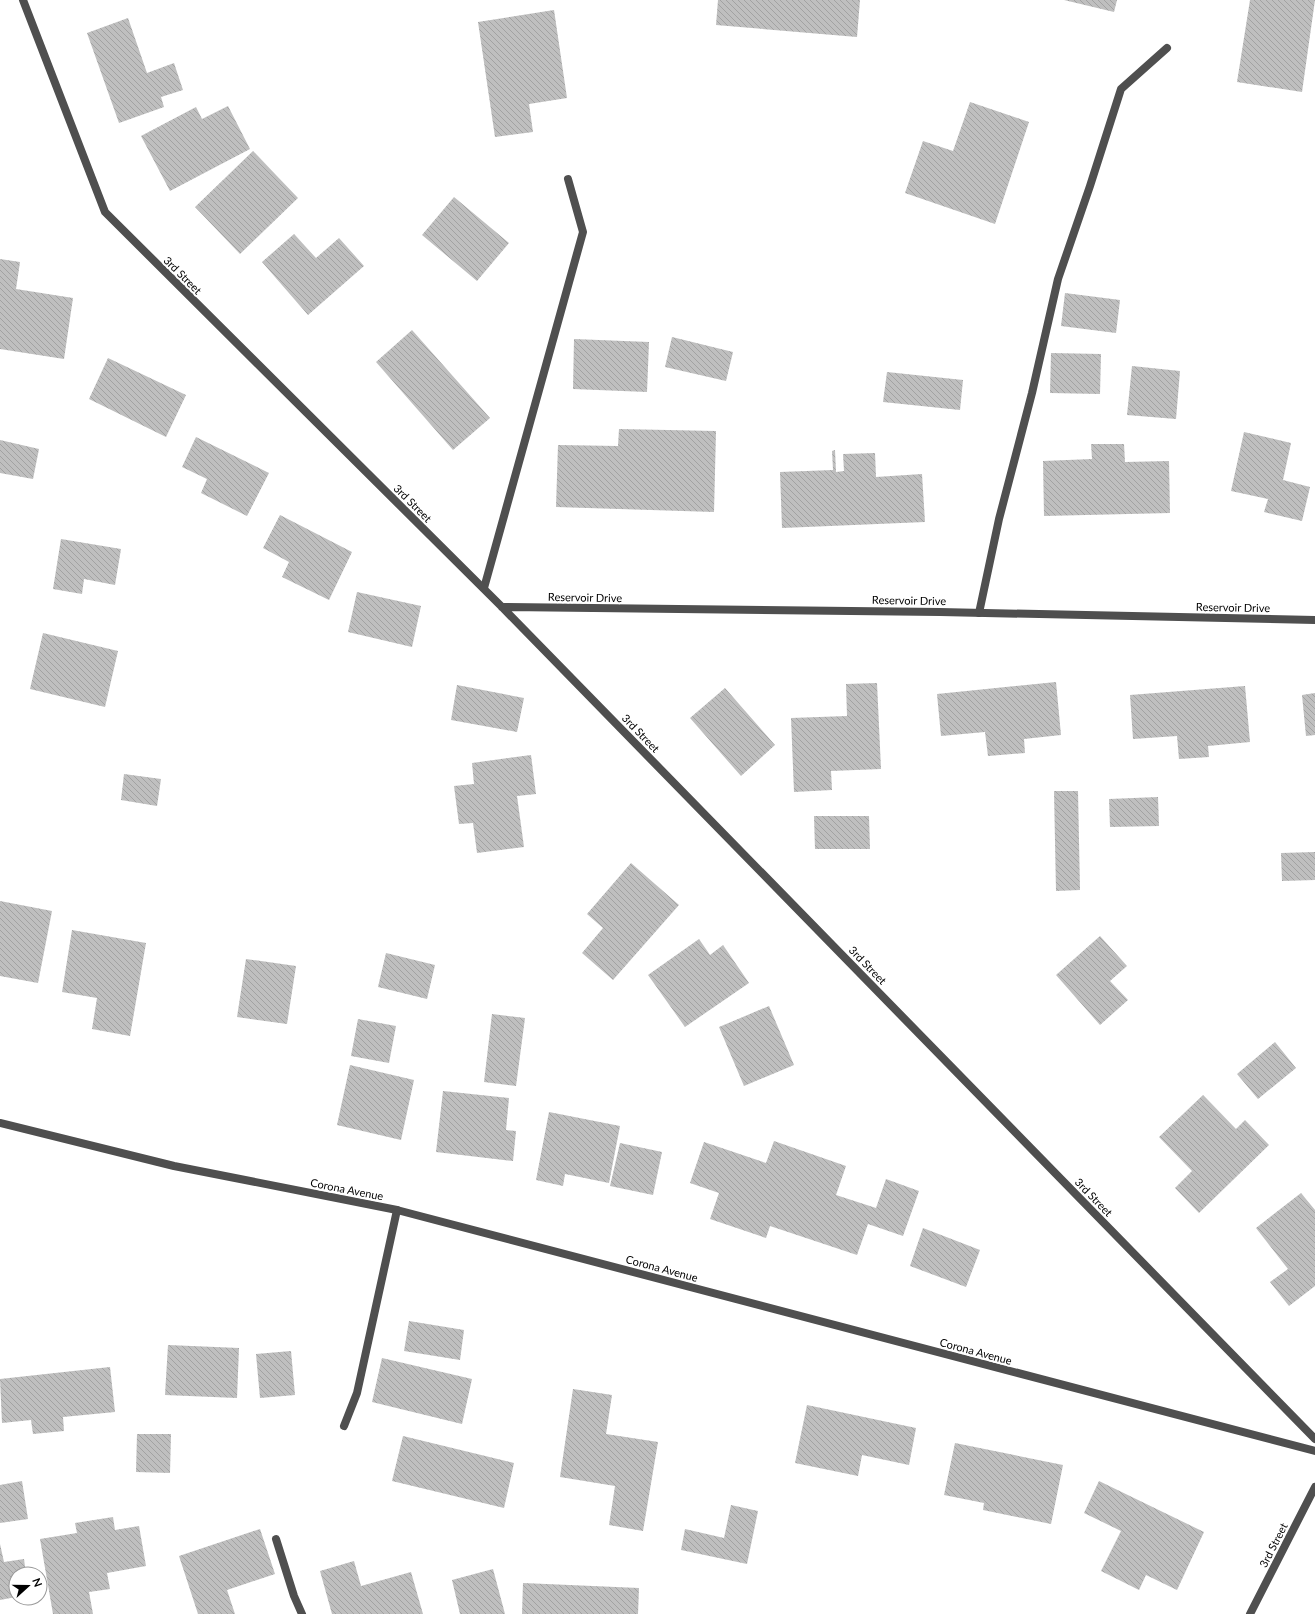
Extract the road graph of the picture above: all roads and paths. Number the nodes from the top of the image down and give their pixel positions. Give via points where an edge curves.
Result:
1 (23, 0) edge
2 (1167, 48) dead end
3 (568, 179) dead end
4 (484, 588) junction
5 (502, 607) junction
6 (979, 613) junction
7 (1315, 620) edge
8 (0, 1122) edge
9 (397, 1210) junction
10 (344, 1426) dead end
11 (1315, 1439) edge
12 (1315, 1451) edge
13 (1315, 1487) edge
14 (276, 1539) dead end
15 (302, 1614) edge
16 (1250, 1614) edge

1 - 4 street, 3rd Street via 105,212
2 - 6 street via 1121,89 1058,279 999,519
3 - 4 street via 583,232
4 - 5 street, 3rd Street
5 - 6 street, Reservoir Drive
5 - 11 street, 3rd Street
6 - 7 street, Reservoir Drive
8 - 9 street, Corona Avenue via 174,1166
9 - 10 street via 357,1393
9 - 12 street, Corona Avenue
13 - 16 street, 3rd Street
14 - 15 street

